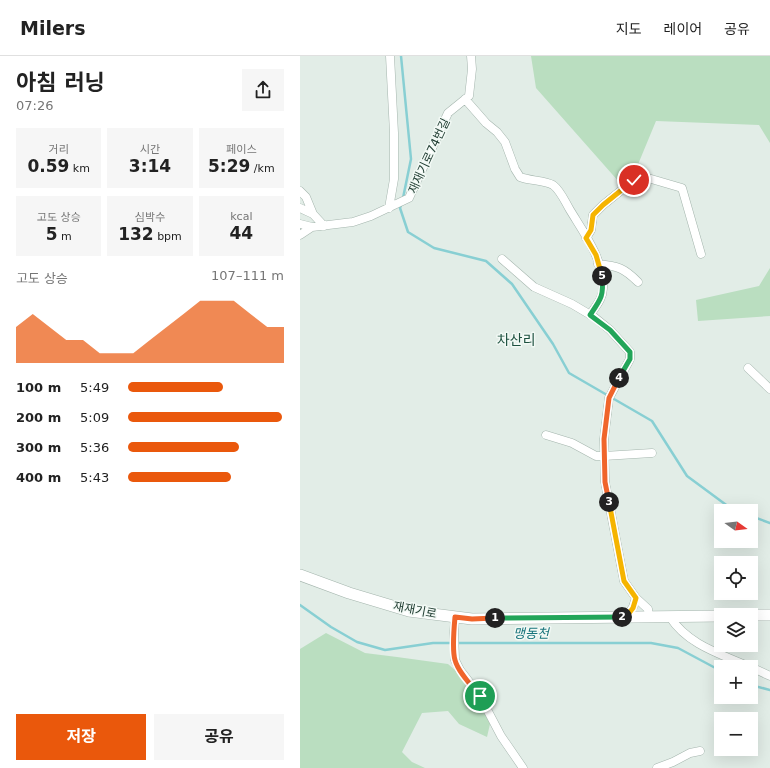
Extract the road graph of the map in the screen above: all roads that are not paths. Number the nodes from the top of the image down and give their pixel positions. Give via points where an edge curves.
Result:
1 (390, 56) edge
2 (471, 56) edge
3 (465, 99) junction
4 (300, 191) edge
5 (393, 206) junction
6 (300, 208) edge
7 (314, 214) junction
8 (300, 224) edge
9 (324, 226) junction
10 (312, 227) junction
11 (300, 235) edge
12 (586, 238) junction
13 (701, 254) dead end
14 (502, 259) dead end
15 (598, 264) junction
16 (638, 282) dead end
17 (590, 315) junction
18 (748, 368) dead end
19 (770, 389) edge
20 (546, 435) dead end
21 (652, 453) dead end
22 (604, 456) junction
23 (302, 576) edge
24 (636, 598) junction
25 (758, 615) edge
26 (770, 615) edge
27 (714, 616) edge
28 (455, 617) junction
29 (626, 617) junction
30 (649, 617) junction
31 (670, 617) junction
32 (734, 660) edge
33 (758, 670) edge
34 (770, 676) edge
35 (700, 751) dead end
36 (523, 768) edge
37 (657, 768) edge

1 - 5 street
2 - 3 street via 469,96
3 - 5 street, 재재기로74번길 via 448,113 409,198
3 - 12 street via 505,142 520,177 544,182 558,190
4 - 7 street via 306,196
5 - 9 street, 재재기로74번길 via 353,222
6 - 7 street
7 - 9 street
8 - 10 street
9 - 10 street, 재재기로74번길
10 - 11 street
12 - 13 street via 591,230 593,215 641,176 682,188
12 - 15 street
14 - 17 street via 534,287
15 - 16 street via 616,266 628,272
15 - 17 street via 602,274 602,298
17 - 22 street via 610,330 630,352 630,359 611,395
18 - 19 street
20 - 22 street via 572,443 596,456
21 - 22 street
22 - 24 street via 605,482 620,564 624,581
23 - 28 street, 재재기로 via 409,611
24 - 29 street via 633,608
24 - 30 street via 648,610
25 - 26 street
27 - 31 street, 재재기로
28 - 29 street, 재재기로
28 - 36 street via 455,660
29 - 30 street, 재재기로
30 - 31 street, 재재기로
31 - 32 street via 685,635 701,646
33 - 34 street
35 - 37 street via 690,752

